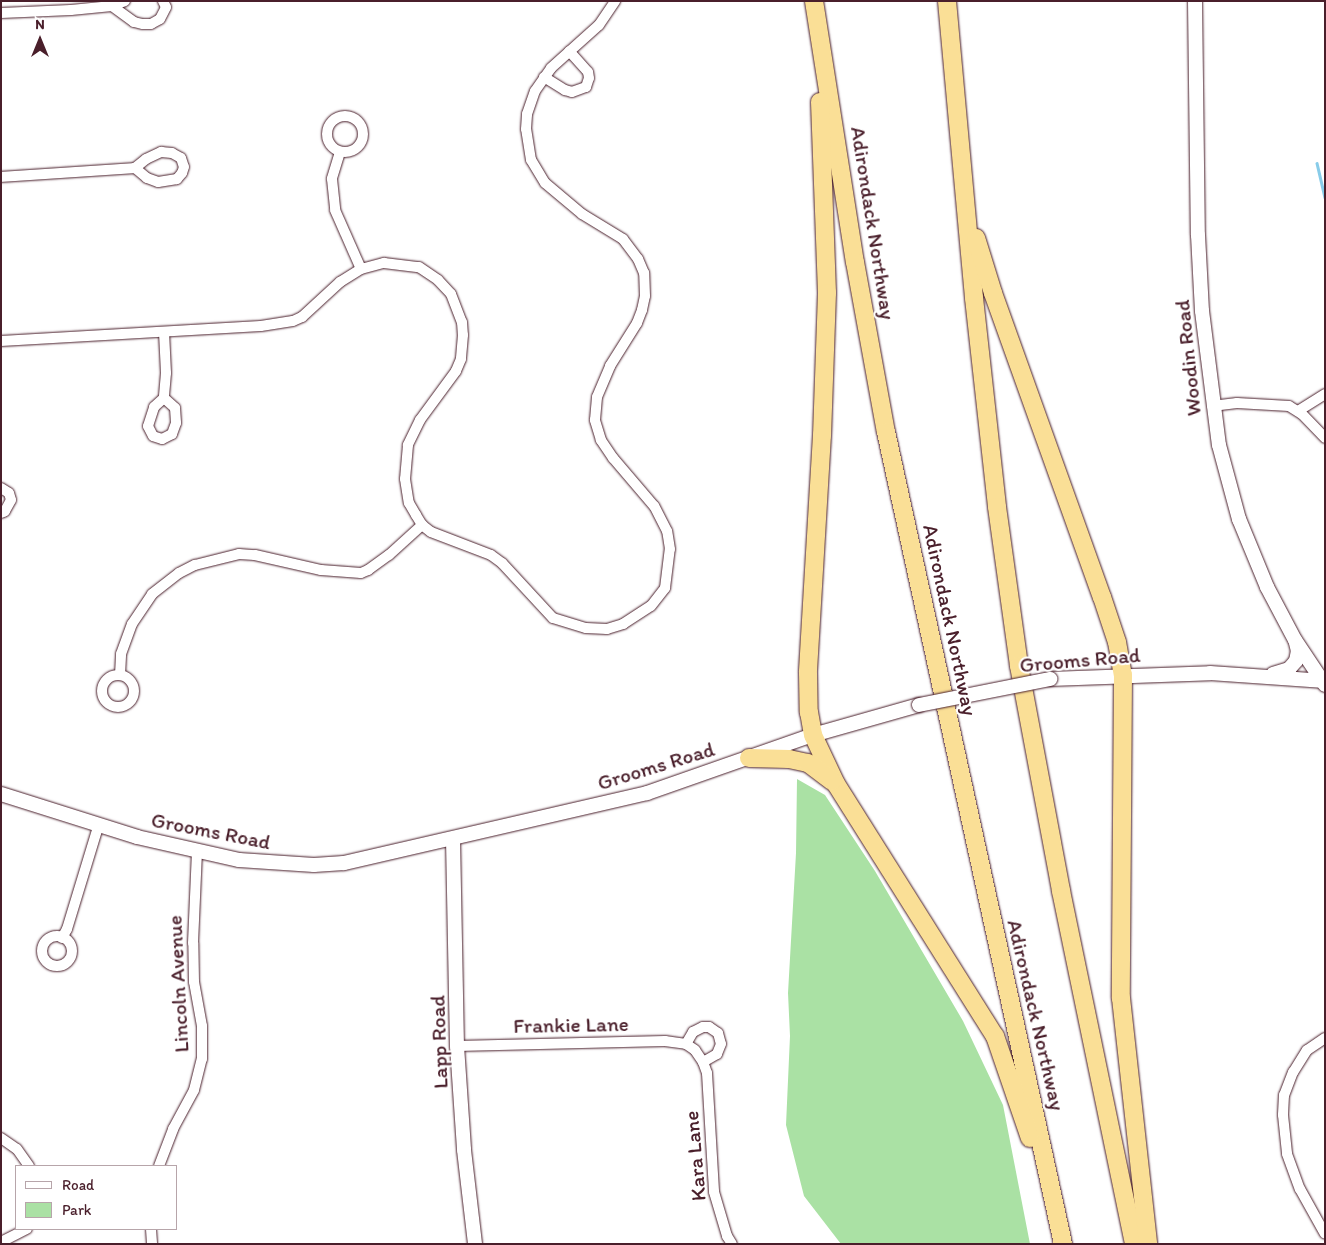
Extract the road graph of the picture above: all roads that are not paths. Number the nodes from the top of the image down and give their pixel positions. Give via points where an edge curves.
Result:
1 (125, 1) edge
2 (163, 1) edge
3 (615, 1) edge
4 (814, 1) edge
5 (947, 1) edge
6 (1195, 1) edge
7 (112, 6) junction
8 (1, 13) edge
9 (816, 24) junction
10 (569, 51) junction
11 (544, 77) junction
12 (340, 152) dead end
13 (135, 168) dead end
14 (1, 177) edge
15 (965, 200) junction
16 (361, 269) junction
17 (164, 332) junction
18 (1, 341) edge
19 (1325, 394) edge
20 (164, 398) dead end
21 (1212, 406) junction
22 (1298, 411) junction
23 (1325, 438) edge
24 (1, 488) edge
25 (1, 513) edge
26 (422, 525) junction
27 (1295, 640) junction
28 (120, 675) dead end
29 (1123, 675) junction
30 (1267, 676) junction
31 (1324, 683) edge
32 (813, 735) junction
33 (749, 758) junction
34 (836, 784) junction
35 (1, 794) edge
36 (100, 824) junction
37 (453, 839) junction
38 (197, 851) junction
39 (62, 938) dead end
40 (1325, 1038) edge
41 (686, 1044) junction
42 (458, 1046) junction
43 (703, 1062) junction
44 (1, 1138) edge
45 (28, 1165) edge
46 (159, 1165) edge
47 (1060, 1226) junction
48 (25, 1230) edge
49 (151, 1230) edge
50 (1325, 1234) edge
51 (1, 1242) edge
52 (152, 1244) edge
53 (475, 1244) edge
54 (732, 1244) edge
55 (1063, 1244) edge
56 (1134, 1244) edge
57 (1148, 1244) edge

1 - 7 street
2 - 7 street via 164,13 151,24 134,22
3 - 10 street via 599,25
4 - 9 highway, Adirondack Northway
5 - 15 highway
6 - 21 street, Woodin Road via 1198,235
7 - 8 street
9 - 32 highway via 827,293 808,673
9 - 47 highway, Adirondack Northway via 886,432
10 - 11 street
10 - 11 street via 588,72 586,87 572,92
11 - 26 street via 527,114 527,149 533,166 552,191 623,239 644,273 642,310 610,366 597,397 595,420 601,440 654,506 667,531 670,549 668,582 651,606 623,624 607,629 586,628 553,618 517,576 491,554 440,536
12 - 16 street via 332,179 335,210
13 - 14 street
15 - 29 highway via 993,293 1117,642
15 - 56 highway via 997,507 1019,666
16 - 17 street via 293,321
16 - 26 street via 384,263 419,268 438,280 451,294 462,322 462,349 456,371 413,433 405,459 406,492
17 - 18 street
17 - 20 street
19 - 22 street
21 - 22 street via 1275,404
21 - 27 street, Woodin Road via 1238,519 1267,588
22 - 23 street
24 - 25 street via 9,493 11,500 5,512
26 - 28 street via 361,573 321,570 239,554 180,572 152,594 132,624 121,654
27 - 30 street via 1298,656 1292,666
27 - 31 street, Woodin Road
29 - 30 street, Grooms Road via 1210,673
29 - 32 street, Grooms Road, bridge via 1050,679 919,704
29 - 57 highway via 1120,998
30 - 31 street, Grooms Road
32 - 33 street, Grooms Road
32 - 34 highway
33 - 34 highway via 808,763
33 - 37 street, Grooms Road via 647,793
34 - 47 highway via 995,1036
35 - 36 street, Grooms Road
36 - 38 street, Grooms Road via 137,837
36 - 39 street
37 - 38 street, Grooms Road via 344,863 314,865 255,862
37 - 42 street, Lapp Road
38 - 46 street, Lincoln Avenue via 193,943 194,982 202,1026 202,1059 194,1090 173,1129
40 - 50 street via 1307,1050 1293,1072 1284,1094 1283,1115 1287,1154 1297,1181
41 - 42 street, Frankie Lane via 665,1041
41 - 43 street
41 - 43 street via 693,1032 703,1027 718,1033 720,1050
42 - 53 street, Lapp Road via 464,1150
43 - 54 street, Kara Lane via 707,1073 714,1192
44 - 45 street via 16,1149
47 - 55 highway, Adirondack Northway
48 - 51 street
49 - 52 street

